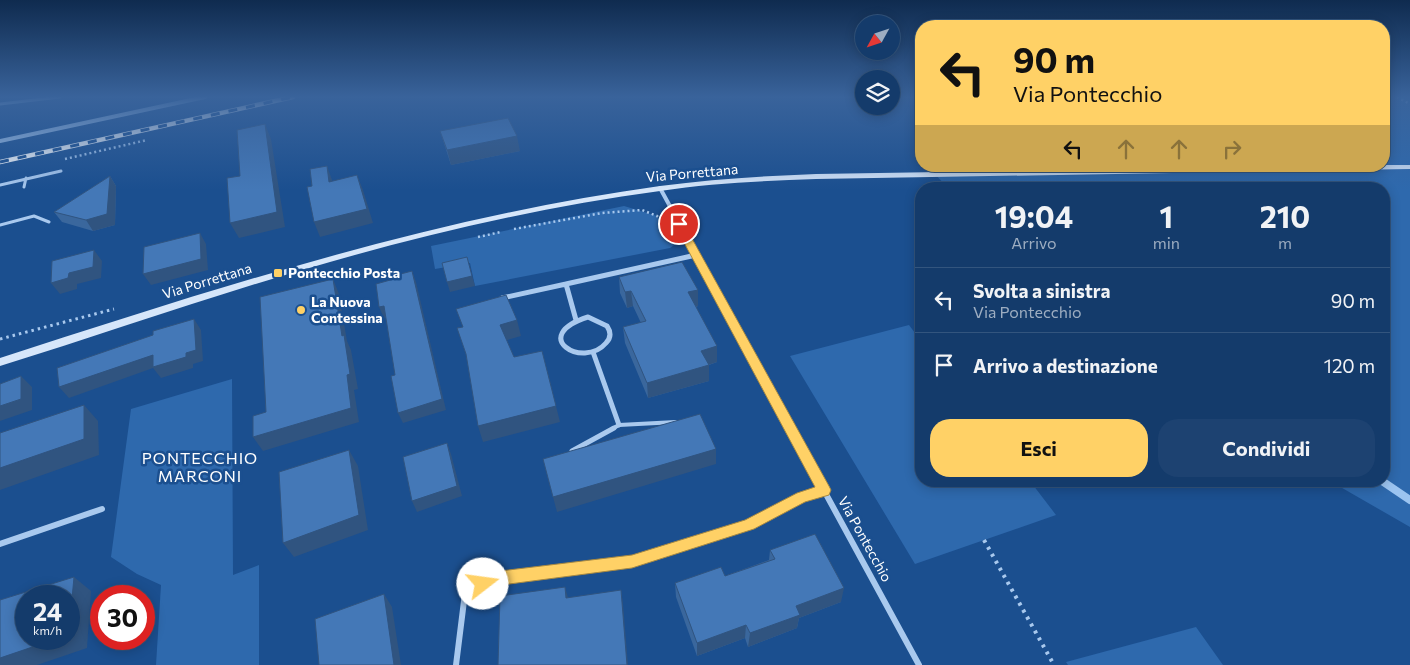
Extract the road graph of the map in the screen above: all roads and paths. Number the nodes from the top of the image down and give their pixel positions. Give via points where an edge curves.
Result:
1 (60, 128) edge
2 (147, 140) dead end
3 (0, 141) edge
4 (64, 159) dead end
5 (1390, 167) edge
6 (1410, 167) edge
7 (61, 171) dead end
8 (984, 172) edge
9 (1045, 172) edge
10 (986, 174) junction
11 (26, 178) junction
12 (0, 185) edge
13 (24, 187) dead end
14 (660, 188) junction
15 (49, 222) dead end
16 (0, 225) edge
17 (668, 226) dead end
18 (473, 238) dead end
19 (696, 255) junction
20 (566, 284) junction
21 (495, 300) edge
22 (576, 320) junction
23 (593, 352) junction
24 (0, 362) edge
25 (683, 421) edge
26 (619, 426) junction
27 (568, 454) edge
28 (824, 490) junction
29 (102, 509) dead end
30 (984, 540) dead end
31 (0, 544) edge
32 (456, 665) edge
33 (920, 665) edge
34 (1054, 665) edge

1 - 3 street
2 - 4 path
5 - 6 main road, Via Porrettana
7 - 11 lane
8 - 10 lane
9 - 10 main road, Via Porrettana
10 - 14 main road, Via Porrettana via 832,177
11 - 12 lane
11 - 13 lane
14 - 19 street, Via Pontecchio
14 - 24 main road, Via Porrettana via 551,206 432,232 278,273
15 - 16 lane via 34,216
17 - 18 path via 657,216 642,210 602,213
19 - 20 street
19 - 28 street, Via Pontecchio
20 - 21 street
20 - 22 street
22 - 23 street via 567,324 560,339 564,346 576,353
22 - 23 street via 598,319 607,324 610,340
23 - 26 street
25 - 26 lane
26 - 27 lane
28 - 32 street via 802,497 749,525 632,562 492,579 474,589 464,601
28 - 33 street, Via Pontecchio
29 - 31 street
30 - 34 path

